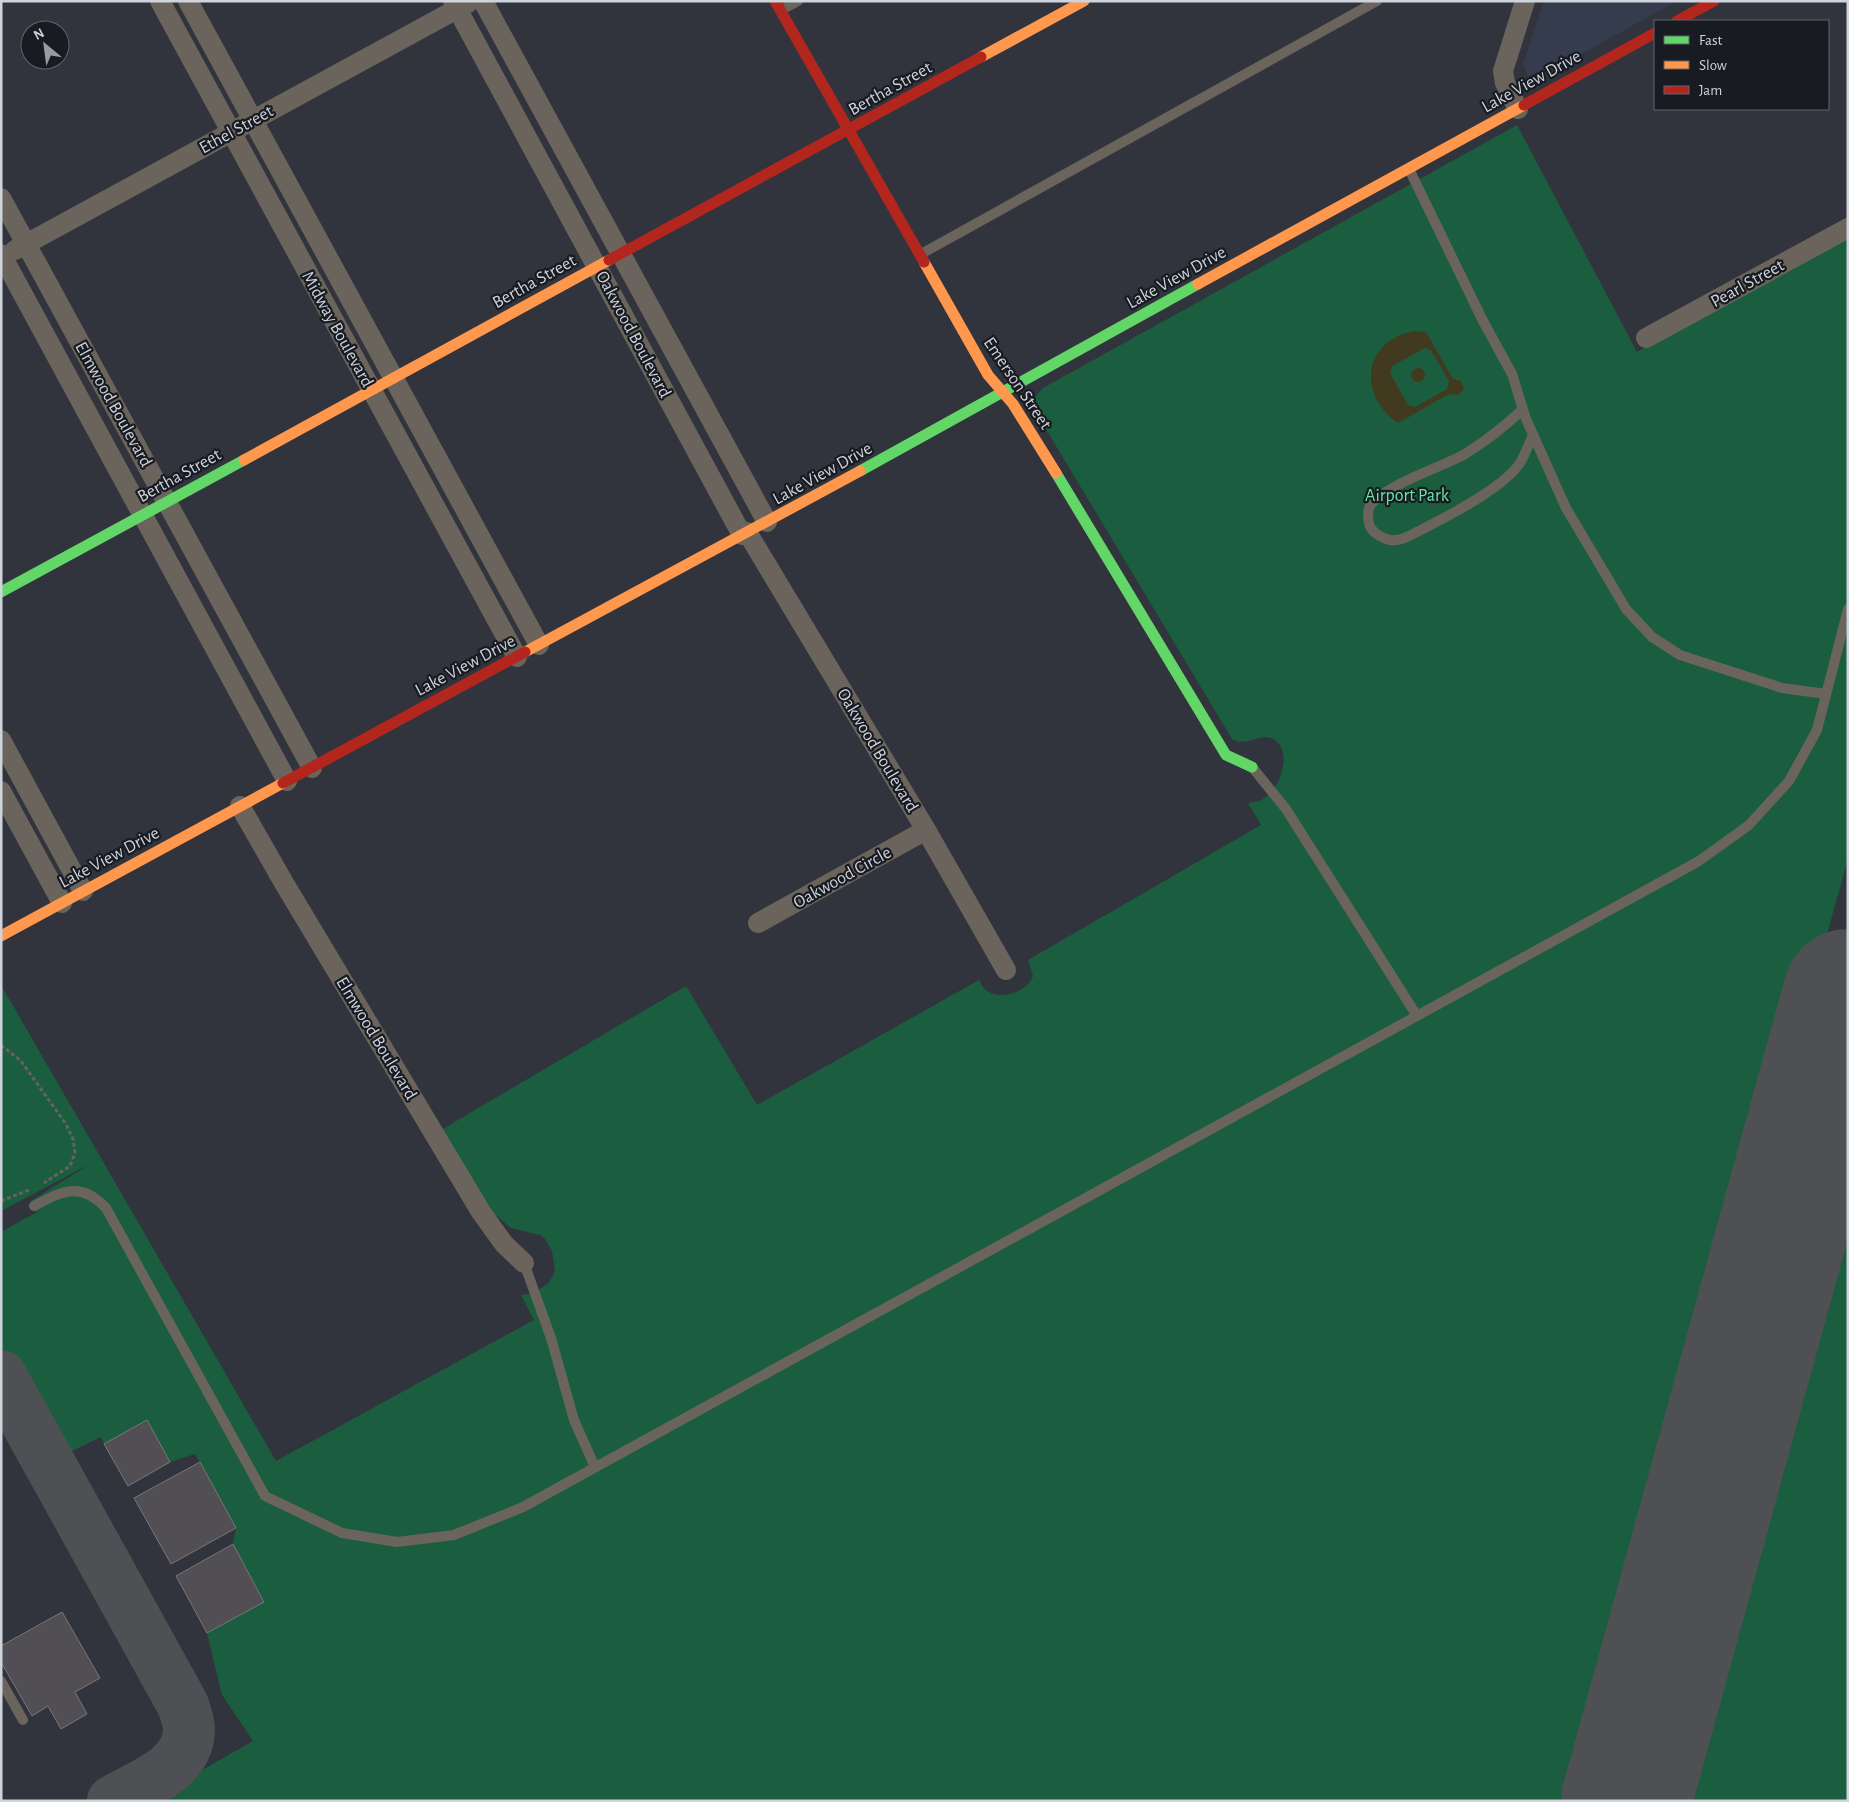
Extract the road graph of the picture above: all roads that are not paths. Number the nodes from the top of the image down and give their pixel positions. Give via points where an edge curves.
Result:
1 (160, 1) edge
2 (188, 1) edge
3 (483, 1) edge
4 (798, 1) edge
5 (1084, 1) edge
6 (1377, 1) edge
7 (1714, 1) edge
8 (461, 4) edge
9 (1520, 5) edge
10 (777, 6) edge
11 (1680, 20) edge
12 (1654, 34) edge
13 (1518, 109) junction
14 (253, 120) junction
15 (849, 131) junction
16 (231, 132) junction
17 (1408, 168) junction
18 (1, 198) edge
19 (1848, 228) edge
20 (26, 244) junction
21 (620, 253) junction
22 (920, 254) junction
23 (2, 256) edge
24 (597, 266) junction
25 (1646, 338) dead end
26 (393, 377) junction
27 (371, 390) junction
28 (1004, 393) junction
29 (1522, 410) junction
30 (1533, 435) junction
31 (167, 502) junction
32 (142, 515) junction
33 (767, 522) junction
34 (744, 534) junction
35 (1, 592) edge
36 (1848, 609) edge
37 (539, 645) junction
38 (517, 657) junction
39 (1826, 694) junction
40 (1, 740) edge
41 (1252, 767) joint
42 (312, 768) junction
43 (287, 781) junction
44 (1, 791) edge
45 (240, 806) junction
46 (926, 830) junction
47 (83, 891) junction
48 (62, 902) junction
49 (758, 923) dead end
50 (1, 936) edge
51 (1006, 970) dead end
52 (1417, 1016) junction
53 (34, 1206) dead end
54 (524, 1263) joint
55 (595, 1468) junction
56 (1, 1681) edge
57 (23, 1720) dead end

1 - 16 street, Midway Boulevard
2 - 14 street, Midway Boulevard
3 - 21 street, Oakwood Boulevard
4 - 10 lane
5 - 15 street, Bertha Street
6 - 22 lane
7 - 11 street
8 - 14 street, Ethel Street
8 - 24 street, Oakwood Boulevard
9 - 13 street via 1504,71 1505,83
10 - 15 street, Emerson Street
12 - 13 street, Lake View Drive
13 - 17 street, Lake View Drive
14 - 16 street, Ethel Street
14 - 26 street, Midway Boulevard
15 - 21 street, Bertha Street
15 - 22 street, Emerson Street
16 - 20 street, Ethel Street
16 - 27 street, Midway Boulevard
17 - 28 street, Lake View Drive
17 - 29 lane via 1512,374
18 - 20 street, Elmwood Boulevard
19 - 25 street, Pearl Street
20 - 23 street, Ethel Street
20 - 31 street, Elmwood Boulevard
21 - 24 street, Bertha Street
21 - 33 street, Oakwood Boulevard
22 - 28 street, Emerson Street via 988,375
23 - 32 street, Elmwood Boulevard
24 - 26 street, Bertha Street
24 - 34 street, Oakwood Boulevard
26 - 27 street, Bertha Street
26 - 37 street, Midway Boulevard
27 - 31 street, Bertha Street
27 - 38 street, Midway Boulevard
28 - 33 street, Lake View Drive
28 - 41 street, Emerson Street via 1028,426 1226,755
29 - 30 lane
29 - 30 lane via 1492,437 1462,456 1390,489 1369,507 1369,526 1387,540 1404,538 1422,530 1508,476 1520,463
30 - 39 lane via 1566,508 1614,592 1652,637 1680,655 1707,666 1782,688
31 - 32 street, Bertha Street
31 - 42 street, Elmwood Boulevard
32 - 35 street, Bertha Street
32 - 43 street, Elmwood Boulevard
33 - 34 street, Lake View Drive
34 - 37 street, Lake View Drive
34 - 46 street, Oakwood Boulevard
36 - 39 lane
37 - 38 street, Lake View Drive
38 - 42 street, Lake View Drive
39 - 52 lane via 1817,730 1789,781 1749,825 1699,861
40 - 47 street
41 - 52 lane via 1286,809
42 - 43 street, Lake View Drive
43 - 45 street, Lake View Drive
44 - 48 street
45 - 47 street, Lake View Drive
45 - 54 street, Elmwood Boulevard via 481,1212 504,1244
46 - 49 street, Oakwood Circle
46 - 51 street, Oakwood Boulevard
47 - 48 street, Lake View Drive
48 - 50 street, Lake View Drive
52 - 55 lane
53 - 55 lane via 68,1190 88,1194 102,1204 265,1496 342,1533 397,1542 454,1535 523,1507
54 - 55 lane via 546,1322 574,1420
56 - 57 lane

